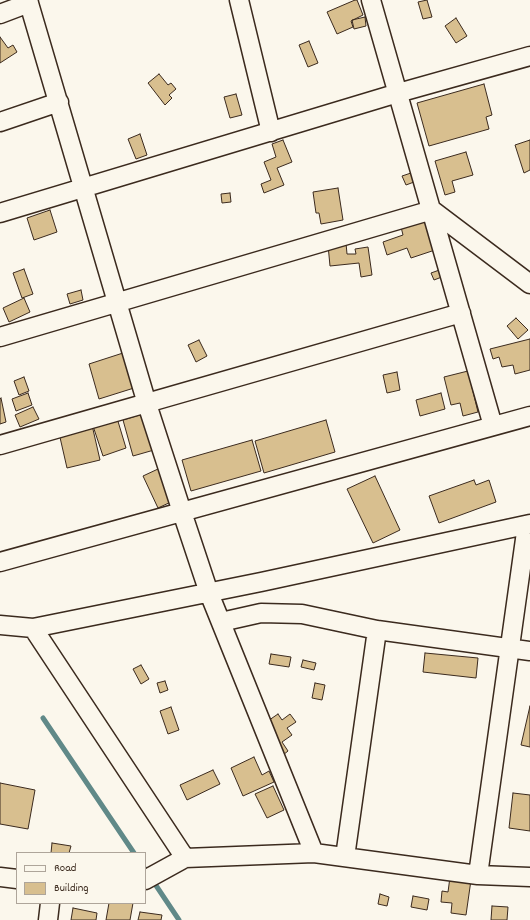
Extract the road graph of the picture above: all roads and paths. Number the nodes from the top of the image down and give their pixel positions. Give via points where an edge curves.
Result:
1 (239, 0) edge
2 (371, 0) edge
3 (29, 1) edge
4 (0, 14) edge
5 (530, 56) edge
6 (398, 93) junction
7 (59, 102) junction
8 (0, 122) edge
9 (271, 132) junction
10 (83, 187) junction
11 (432, 210) junction
12 (0, 213) edge
13 (530, 284) edge
14 (117, 303) junction
15 (461, 314) junction
16 (0, 337) edge
17 (147, 404) junction
18 (530, 416) edge
19 (493, 426) junction
20 (0, 445) edge
21 (182, 512) junction
22 (528, 524) edge
23 (0, 562) edge
24 (209, 593) junction
25 (220, 622) junction
26 (0, 625) edge
27 (33, 628) junction
28 (377, 630) junction
29 (510, 648) junction
30 (530, 651) edge
31 (314, 853) junction
32 (345, 857) junction
33 (185, 858) junction
34 (478, 875) junction
35 (0, 877) edge
36 (530, 877) edge
37 (16, 879) edge
38 (146, 879) edge
39 (50, 904) edge
40 (48, 920) edge

1 - 9 street
2 - 6 street
3 - 4 street
3 - 7 street
5 - 6 street
6 - 9 street
6 - 11 street
7 - 8 street
7 - 10 street
9 - 10 street
10 - 12 street
10 - 14 street
11 - 13 street
11 - 14 street
11 - 15 street
14 - 16 street
14 - 17 street
15 - 17 street
15 - 19 street
17 - 20 street
17 - 21 street
18 - 19 street
19 - 21 street
21 - 23 street
21 - 24 street
22 - 24 street
22 - 29 street
24 - 25 street
24 - 27 street
25 - 28 street via 262,613 302,614
25 - 31 street
26 - 27 street
27 - 33 street
28 - 29 street
28 - 32 street
29 - 30 street
29 - 34 street
31 - 32 street
31 - 33 street
32 - 34 street
33 - 38 street
34 - 36 street
35 - 37 street
39 - 40 street

